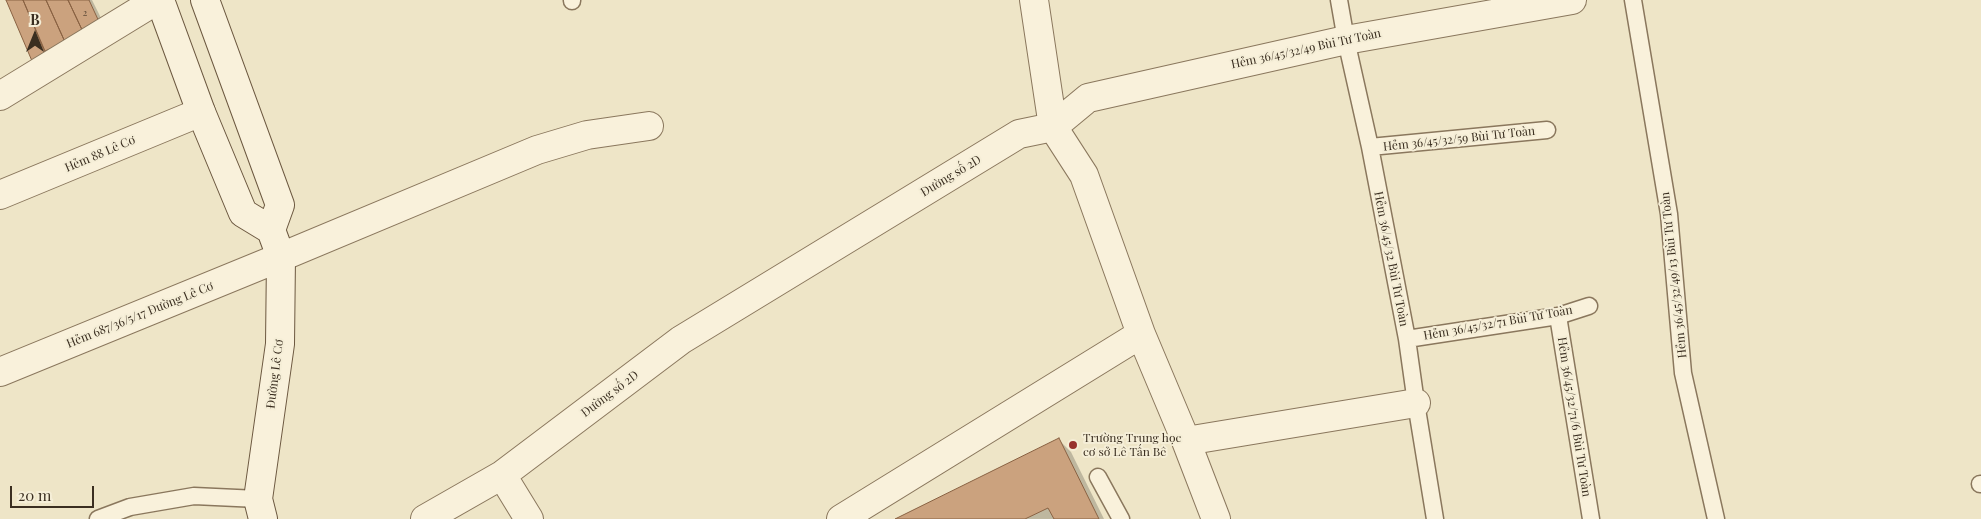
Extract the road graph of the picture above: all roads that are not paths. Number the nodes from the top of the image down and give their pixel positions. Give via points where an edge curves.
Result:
1 (158, 0) edge
2 (205, 0) edge
3 (1034, 0) edge
4 (1339, 0) edge
5 (1572, 0) edge
6 (1633, 0) edge
7 (1346, 40) junction
8 (0, 96) edge
9 (201, 112) junction
10 (649, 126) dead end
11 (1053, 127) junction
12 (1547, 130) dead end
13 (1370, 147) junction
14 (0, 196) edge
15 (271, 230) junction
16 (281, 257) junction
17 (1589, 306) dead end
18 (1558, 316) junction
19 (1141, 334) junction
20 (1407, 339) junction
21 (0, 372) edge
22 (1416, 403) junction
23 (1186, 441) junction
24 (502, 474) junction
25 (1098, 477) dead end
26 (261, 509) edge
27 (98, 519) edge
28 (425, 519) edge
29 (530, 519) edge
30 (841, 519) edge
31 (1121, 519) edge
32 (1216, 519) edge
33 (1435, 519) edge
34 (1591, 519) edge
35 (1716, 519) edge

1 - 8 street
1 - 9 street
2 - 15 street via 280,205
3 - 11 street
4 - 7 lane, Hẻm 36/45/32 Bùi Tư Toàn
5 - 7 street, Hẻm 36/45/32/49 Bùi Tư Toàn
6 - 35 lane, Hẻm 36/45/32/49/13 Bùi Tư Toàn via 1669,214 1684,373
7 - 11 street, Hẻm 36/45/32/49 Bùi Tư Toàn via 1088,98
7 - 13 lane, Hẻm 36/45/32 Bùi Tư Toàn
9 - 14 street, Hẻm 88 Lê Cơ
9 - 15 street via 243,213
10 - 16 street, Hẻm 687/36/5/17 Đường Lê Cơ via 587,135 537,150
11 - 19 street via 1084,175
11 - 24 street, Đường số 2D via 1019,134 681,340
12 - 13 lane, Hẻm 36/45/32/59 Bùi Tư Toàn
13 - 20 lane, Hẻm 36/45/32 Bùi Tư Toàn
15 - 16 street, Đường Lê Cơ
16 - 21 street, Hẻm 687/36/5/17 Đường Lê Cơ
16 - 26 street, Đường Lê Cơ via 280,344
17 - 18 lane, Hẻm 36/45/32/71 Bùi Tư Toàn
18 - 20 lane, Hẻm 36/45/32/71 Bùi Tư Toàn
18 - 34 lane, Hẻm 36/45/32/71/6 Bùi Tư Toàn
19 - 23 street
19 - 30 street
20 - 22 lane, Hẻm 36/45/32 Bùi Tư Toàn
22 - 23 street
22 - 33 lane, Hẻm 36/45/32 Bùi Tư Toàn
23 - 32 street
24 - 28 street, Đường số 2D
24 - 29 street
25 - 31 lane
26 - 27 lane via 194,496 130,507

